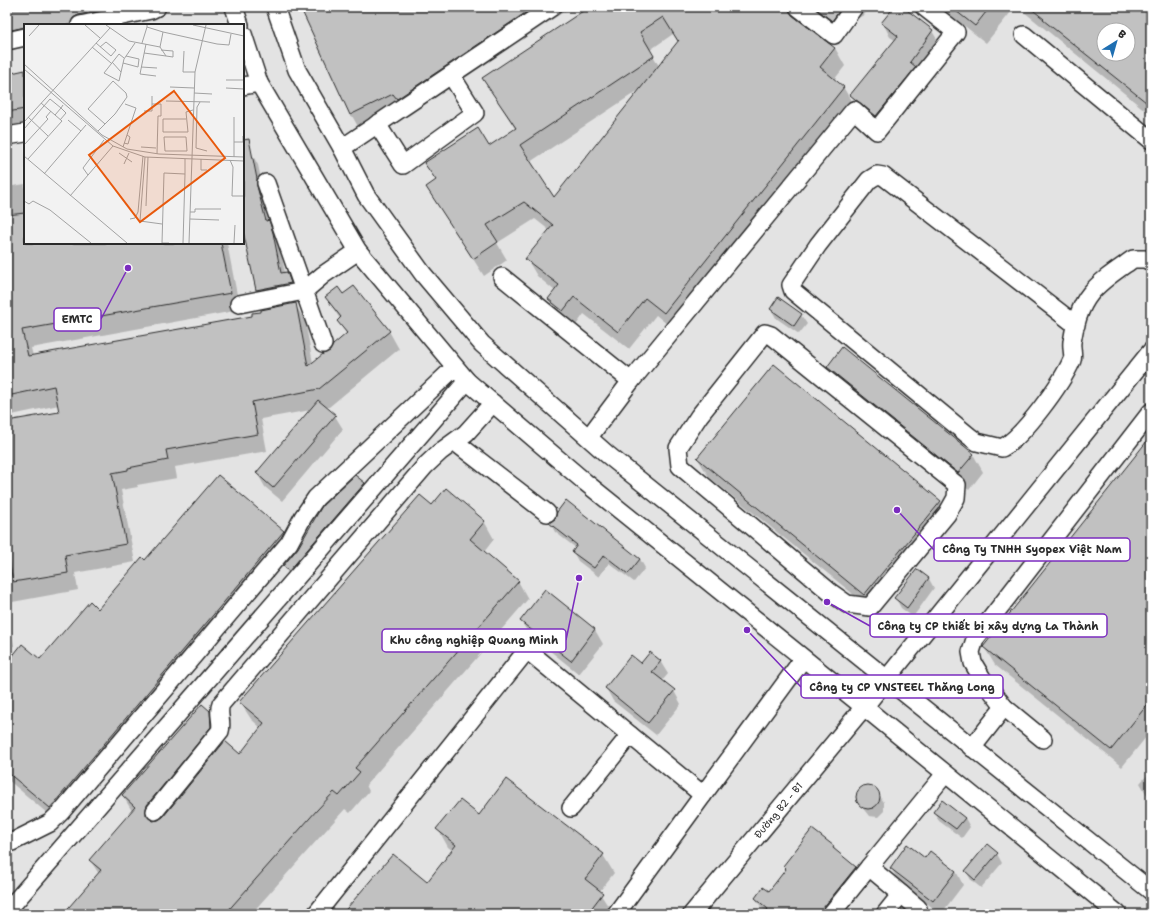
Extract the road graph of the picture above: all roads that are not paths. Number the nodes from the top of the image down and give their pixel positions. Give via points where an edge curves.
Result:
1 (157, 7) edge
2 (234, 7) edge
3 (275, 7) edge
4 (552, 7) edge
5 (798, 7) edge
6 (854, 7) edge
7 (924, 7) edge
8 (85, 24) edge
9 (240, 24) edge
10 (1024, 35) dead end
11 (24, 37) edge
12 (244, 40) edge
13 (7, 41) edge
14 (451, 75) junction
15 (251, 85) edge
16 (378, 124) junction
17 (24, 132) edge
18 (7, 136) edge
19 (1151, 140) edge
20 (342, 148) junction
21 (266, 183) dead end
22 (358, 251) junction
23 (1151, 262) edge
24 (502, 276) dead end
25 (304, 291) junction
26 (239, 304) dead end
27 (1076, 325) junction
28 (323, 344) dead end
29 (1151, 351) edge
30 (454, 368) junction
31 (467, 381) junction
32 (631, 381) junction
33 (493, 403) junction
34 (1151, 412) edge
35 (589, 437) junction
36 (455, 442) junction
37 (678, 448) joint
38 (547, 513) dead end
39 (803, 659) junction
40 (886, 678) junction
41 (864, 707) junction
42 (1004, 707) junction
43 (630, 735) junction
44 (1043, 739) dead end
45 (972, 748) junction
46 (945, 774) junction
47 (703, 795) junction
48 (572, 808) dead end
49 (155, 811) dead end
50 (7, 842) edge
51 (869, 867) junction
52 (1151, 891) edge
53 (902, 894) junction
54 (918, 908) dead end
55 (10, 914) edge
56 (316, 914) edge
57 (616, 914) edge
58 (692, 914) edge
59 (831, 914) edge
60 (885, 914) edge
61 (1118, 914) edge

1 - 8 street
2 - 9 street
3 - 20 street via 297,70
4 - 14 street
5 - 6 street via 834,35
7 - 32 street via 956,32 877,131 854,110
10 - 19 street
11 - 13 street
12 - 15 street
14 - 16 street
14 - 16 street via 475,113 403,165
15 - 22 street
16 - 20 street
17 - 18 street
20 - 35 street via 371,201 423,274 482,344
21 - 25 street
22 - 25 street via 323,274
22 - 30 street
23 - 27 street via 1133,259 1090,294
24 - 32 street
25 - 26 street
25 - 28 street
27 - 27 street via 883,176 877,175 869,180 818,245 791,285 793,291 969,436 977,442 1002,448 1010,443 1036,414 1073,359 1071,344
29 - 40 street, Đường B2 - B1
30 - 31 street
30 - 50 street via 316,498 289,543 61,812 50,823 12,842
31 - 33 street
31 - 55 street via 7,911
32 - 35 street
33 - 36 street
33 - 39 street via 585,482
34 - 42 street via 976,639 971,652 973,663
35 - 40 street via 608,455
36 - 38 street
36 - 49 street via 425,466 221,704 220,731
37 - 37 street via 765,333 771,334 957,485 956,498 947,514 870,607 857,607 847,604 830,592 680,466
39 - 41 street
39 - 47 street
40 - 41 street, Đường B2 - B1
40 - 45 street
41 - 46 street
41 - 58 street, Đường B2 - B1
42 - 44 street
42 - 45 street
43 - 47 street
43 - 48 street
43 - 56 street via 527,650
45 - 52 street
46 - 51 street
46 - 61 street
47 - 57 street
51 - 53 street
51 - 59 street
53 - 54 street
53 - 60 street

